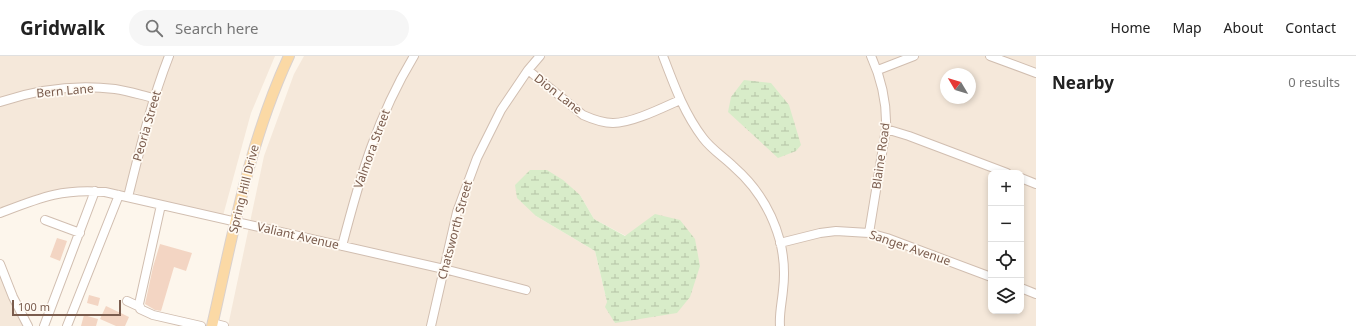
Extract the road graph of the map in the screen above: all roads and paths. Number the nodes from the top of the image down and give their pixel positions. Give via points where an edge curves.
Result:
1 (169, 56) edge
2 (289, 56) edge
3 (414, 56) edge
4 (540, 56) edge
5 (663, 56) edge
6 (872, 56) edge
7 (914, 56) edge
8 (990, 56) edge
9 (528, 70) junction
10 (878, 70) junction
11 (1036, 73) edge
12 (154, 98) junction
13 (680, 100) junction
14 (0, 102) edge
15 (886, 129) junction
16 (999, 170) edge
17 (1024, 179) edge
18 (1036, 184) edge
19 (95, 191) junction
20 (119, 194) junction
21 (128, 197) junction
22 (161, 205) junction
23 (0, 213) edge
24 (45, 220) dead end
25 (236, 222) junction
26 (80, 233) junction
27 (869, 233) junction
28 (780, 243) junction
29 (342, 246) junction
30 (0, 264) edge
31 (444, 269) junction
32 (988, 276) edge
33 (1024, 289) edge
34 (526, 290) dead end
35 (1036, 294) edge
36 (127, 301) dead end
37 (140, 307) junction
38 (212, 325) edge
39 (28, 326) edge
40 (44, 326) edge
41 (67, 326) edge
42 (201, 326) edge
43 (224, 326) edge
44 (431, 326) edge
45 (780, 326) edge

1 - 12 street, Peoria Street
2 - 25 main road, Spring Hill Drive via 255,142
3 - 29 street, Valmora Street via 393,94 368,152
4 - 9 street, Chatsworth Street
5 - 13 street
6 - 10 street, Blaine Road
7 - 10 street
8 - 11 street
9 - 13 street, Dion Lane via 592,120 621,122
9 - 31 street, Chatsworth Street via 501,110 476,158 457,212
10 - 15 street, Blaine Road via 885,98
12 - 14 street, Bern Lane via 117,90 76,87 36,92
12 - 21 street, Peoria Street
13 - 28 street via 704,140 754,187 770,214
15 - 16 street
15 - 27 street, Blaine Road
17 - 18 street
19 - 20 street, Valiant Avenue
19 - 23 street, Valiant Avenue via 62,192
19 - 26 street
20 - 21 street, Valiant Avenue
20 - 41 street
21 - 22 street, Valiant Avenue
22 - 25 street, Valiant Avenue
22 - 37 street
24 - 26 street
25 - 29 street, Valiant Avenue
25 - 38 main road, Spring Hill Drive
26 - 40 street
27 - 28 street, Sanger Avenue via 836,231
27 - 32 street, Sanger Avenue
28 - 45 street via 784,273
29 - 31 street, Valiant Avenue
30 - 39 street
31 - 34 street, Valiant Avenue
31 - 44 street, Chatsworth Street
33 - 35 street
36 - 37 street
37 - 42 street via 143,312
38 - 43 street

